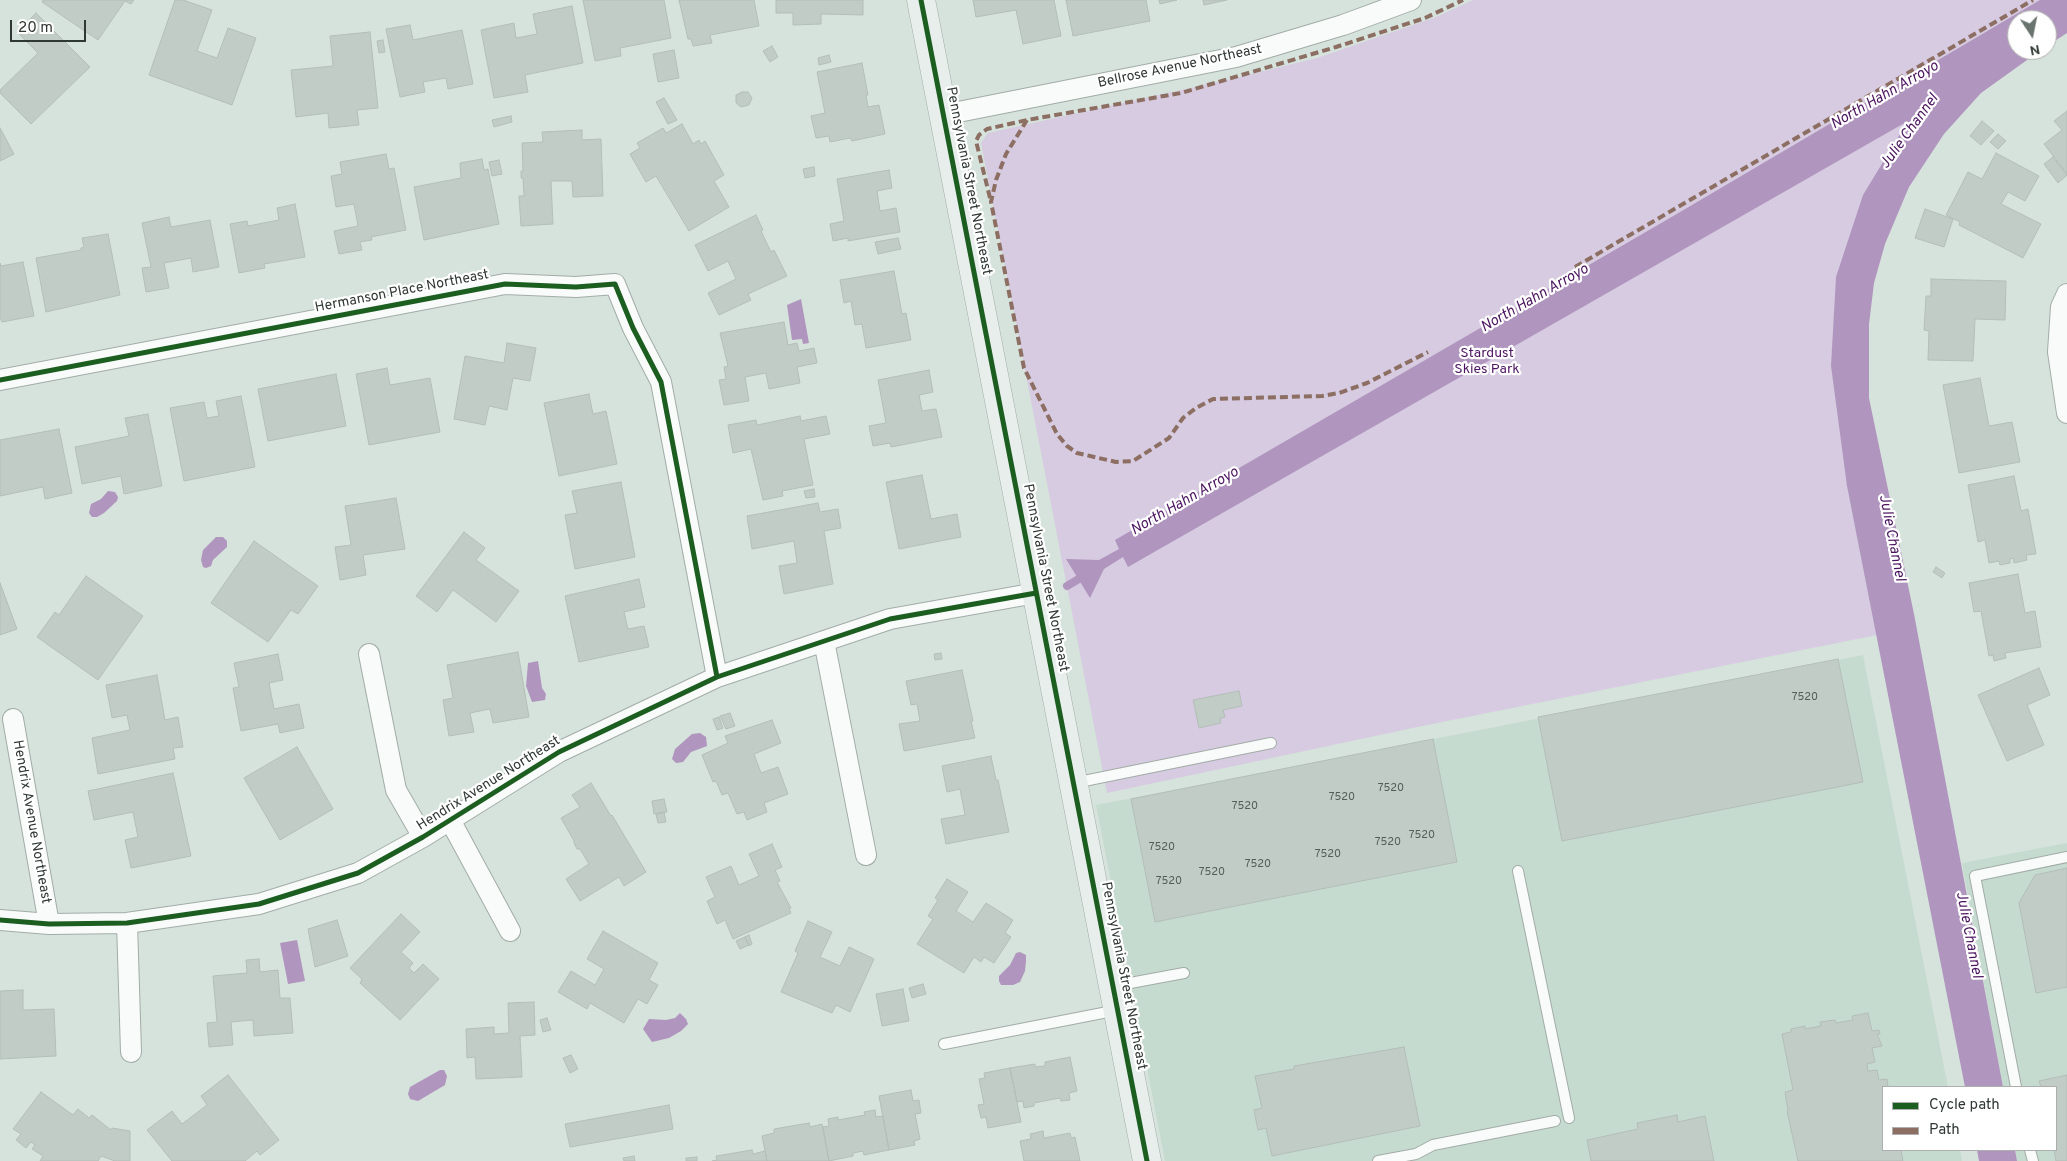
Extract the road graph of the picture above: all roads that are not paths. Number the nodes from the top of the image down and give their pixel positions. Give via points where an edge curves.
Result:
1 (921, 0) edge
2 (1411, 0) edge
3 (943, 115) junction
4 (2067, 294) edge
5 (0, 380) edge
6 (2067, 413) edge
7 (1036, 594) junction
8 (824, 641) junction
9 (369, 654) dead end
10 (717, 678) junction
11 (13, 719) dead end
12 (1271, 743) dead end
13 (1074, 784) junction
14 (450, 820) junction
15 (423, 838) junction
16 (866, 855) dead end
17 (2067, 857) edge
18 (1518, 871) dead end
19 (0, 920) edge
20 (127, 923) junction
21 (49, 924) junction
22 (510, 931) dead end
23 (1184, 973) dead end
24 (1117, 998) junction
25 (944, 1044) dead end
26 (131, 1052) dead end
27 (2016, 1086) edge
28 (1569, 1118) dead end
29 (1555, 1121) dead end
30 (1416, 1158) edge
31 (1147, 1161) edge
32 (1378, 1161) edge

1 - 3 street, Pennsylvania Street Northeast
2 - 3 street, Bellrose Avenue Northeast via 1343,26 1236,57
3 - 7 street, Pennsylvania Street Northeast
4 - 6 street via 2061,307 2058,352
5 - 10 street, Hermanson Place Northeast via 505,284 576,287 615,284 661,382
7 - 8 street, Hendrix Avenue Northeast via 890,619
7 - 13 street, Pennsylvania Street Northeast
8 - 10 street, Hendrix Avenue Northeast
8 - 16 street
9 - 15 street, Hendrix Avenue Northeast via 396,790
10 - 14 street, Hendrix Avenue Northeast via 559,752
11 - 21 street, Hendrix Avenue Northeast
12 - 13 lane
13 - 24 street, Pennsylvania Street Northeast
14 - 15 street, Hendrix Avenue Northeast
14 - 22 street, Hendrix Avenue Northeast
15 - 20 street, Hendrix Avenue Northeast via 358,873 259,904
17 - 27 lane via 1974,876
18 - 28 lane
19 - 21 street, Hendrix Avenue Northeast
20 - 21 street, Hendrix Avenue Northeast
20 - 26 street
23 - 24 lane
24 - 25 lane
24 - 31 street, Pennsylvania Street Northeast
29 - 30 lane via 1433,1145
30 - 32 lane

